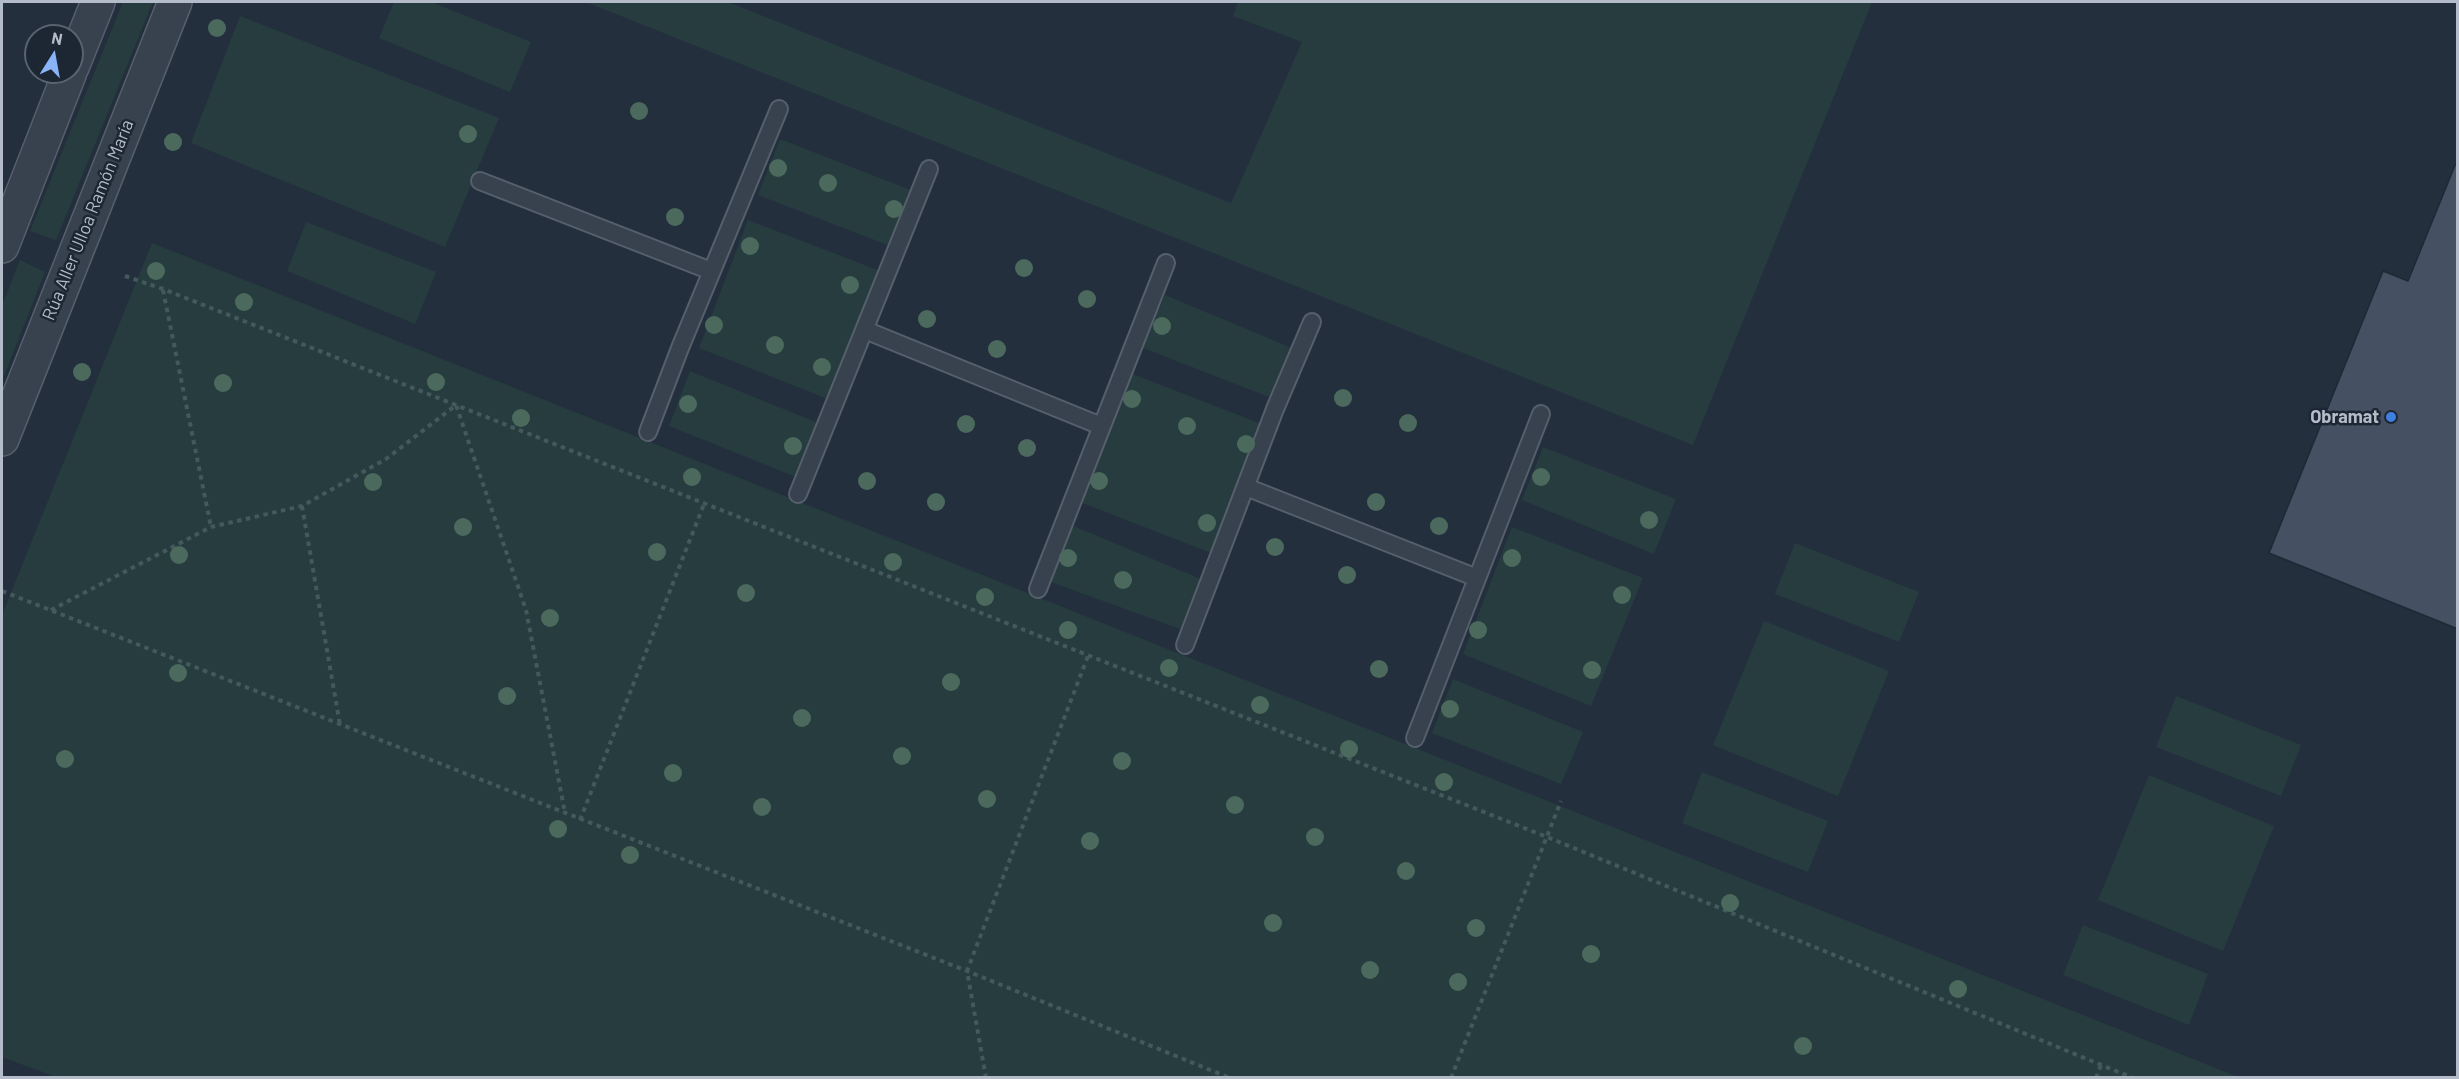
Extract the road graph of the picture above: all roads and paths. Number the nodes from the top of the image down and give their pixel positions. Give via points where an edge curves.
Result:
1 (98, 2) edge
2 (176, 2) edge
3 (84, 37) edge
4 (65, 84) edge
5 (779, 109) dead end
6 (929, 169) dead end
7 (480, 181) dead end
8 (2, 246) edge
9 (1166, 263) dead end
10 (711, 271) junction
11 (125, 276) dead end
12 (163, 289) junction
13 (1311, 322) dead end
14 (865, 330) junction
15 (456, 405) junction
16 (1541, 414) dead end
17 (1101, 426) junction
18 (648, 432) dead end
19 (2, 439) edge
20 (1246, 487) junction
21 (798, 494) dead end
22 (704, 504) junction
23 (302, 506) junction
24 (211, 527) junction
25 (1477, 578) junction
26 (1038, 589) dead end
27 (2, 591) edge
28 (50, 611) junction
29 (1185, 645) dead end
30 (1088, 656) junction
31 (340, 726) junction
32 (1415, 738) dead end
33 (1561, 801) dead end
34 (565, 813) junction
35 (580, 820) junction
36 (1547, 837) junction
37 (967, 971) junction
38 (2101, 1065) junction
39 (986, 1077) edge
40 (1230, 1077) edge
41 (1451, 1077) edge
42 (2096, 1077) edge
43 (2133, 1077) edge

1 - 3 street
2 - 19 street, Rúa Aller Ulloa Ramón María
4 - 8 street
5 - 10 lane
6 - 14 lane
7 - 10 lane
9 - 17 lane
10 - 18 lane
11 - 12 path
12 - 15 path
12 - 24 path
13 - 20 lane
14 - 17 lane
14 - 21 lane
15 - 22 path
15 - 23 path via 386,459
15 - 34 path via 526,610
16 - 25 lane
17 - 26 lane
20 - 25 lane
20 - 29 lane
22 - 30 path
22 - 35 path
23 - 24 path
23 - 31 path
24 - 28 path
25 - 32 lane
27 - 28 path
28 - 31 path
30 - 36 path
30 - 37 path
31 - 34 path
33 - 36 path
34 - 35 path
35 - 37 path
36 - 38 path
36 - 41 path
37 - 39 path
37 - 40 path
38 - 42 path
38 - 43 path

